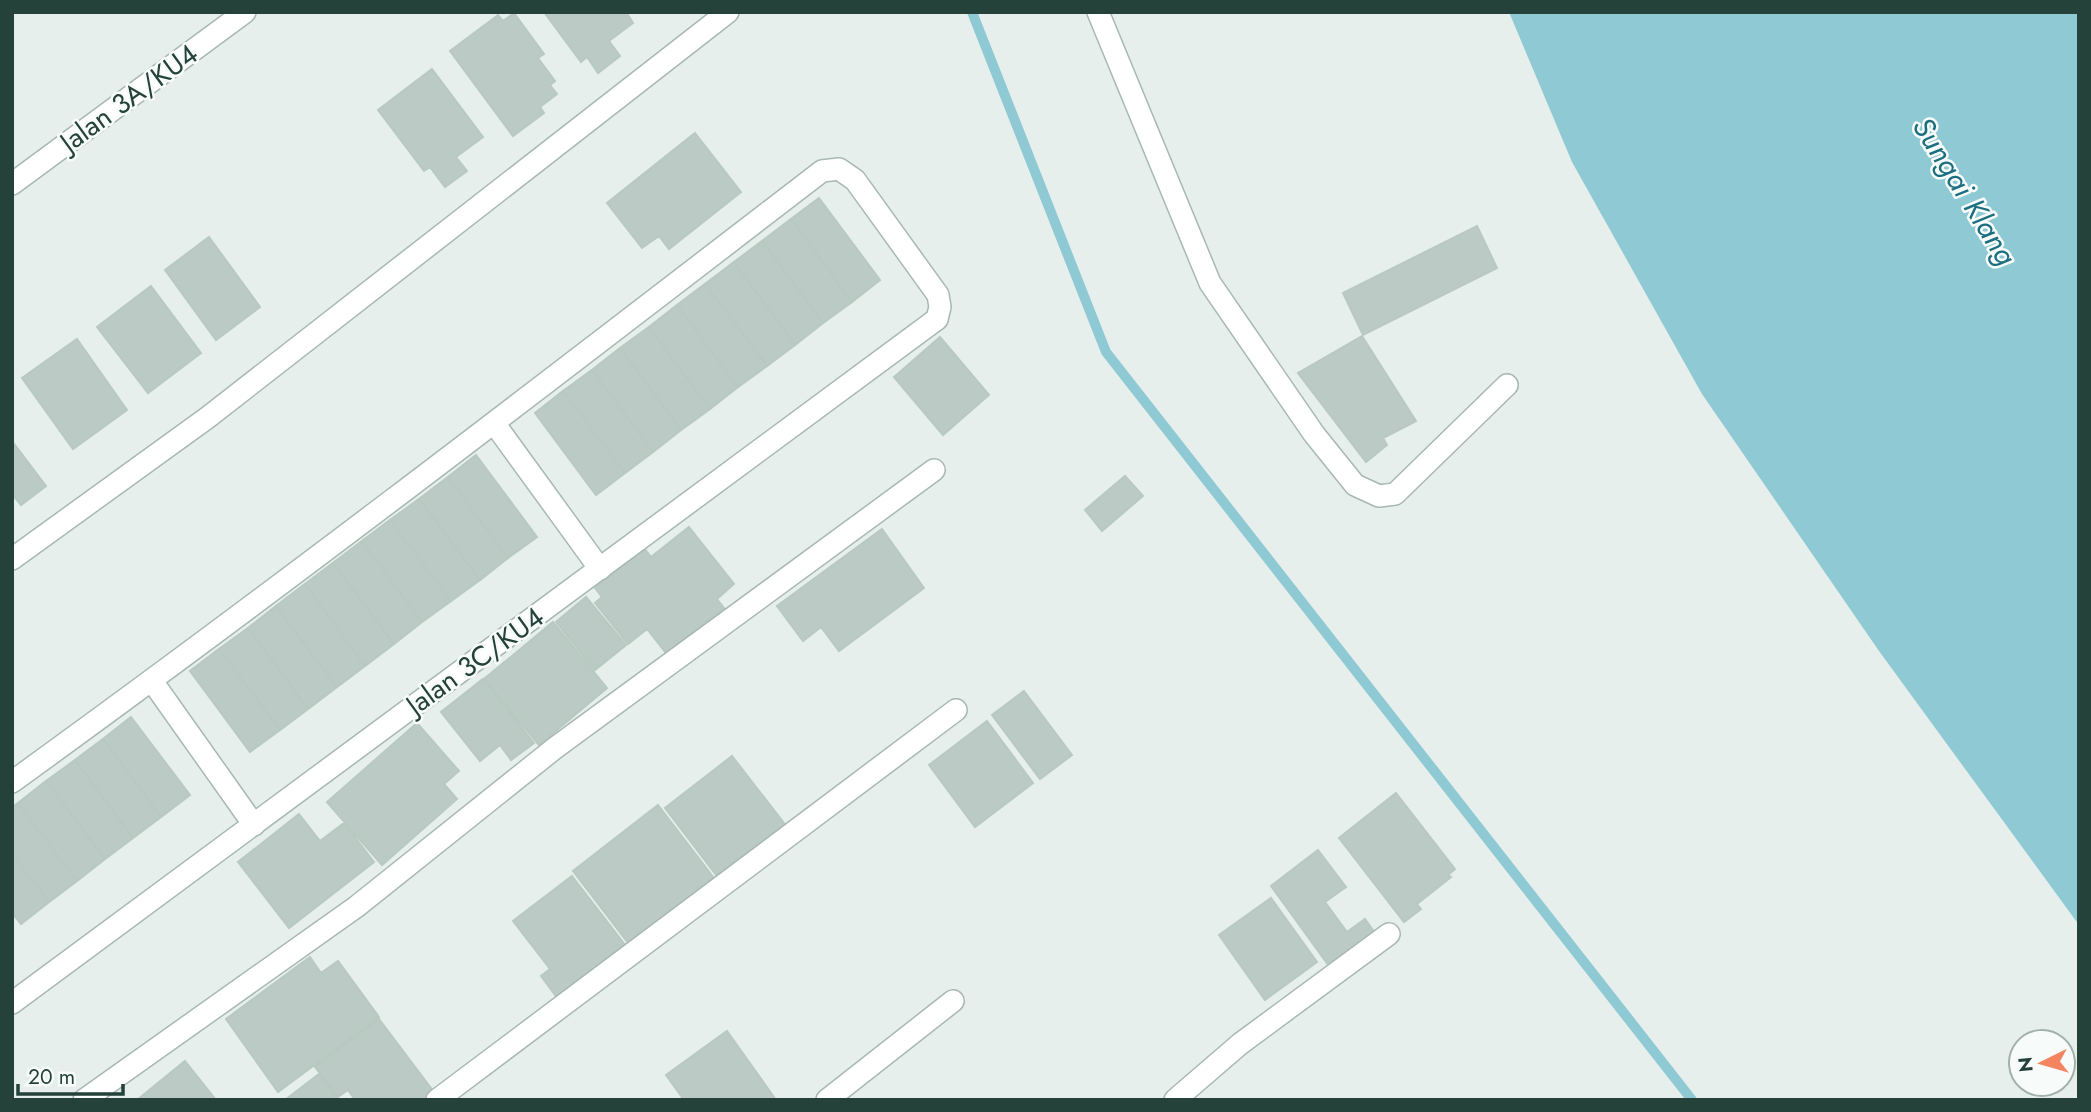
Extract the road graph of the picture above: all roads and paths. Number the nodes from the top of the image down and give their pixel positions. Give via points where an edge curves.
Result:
1 (245, 12) edge
2 (728, 12) edge
3 (1098, 12) edge
4 (12, 184) edge
5 (1507, 385) dead end
6 (494, 423) junction
7 (934, 470) dead end
8 (12, 559) edge
9 (600, 569) junction
10 (152, 681) junction
11 (956, 710) dead end
12 (12, 782) edge
13 (254, 825) junction
14 (1390, 934) dead end
15 (953, 1001) dead end
16 (12, 1003) edge
17 (84, 1100) edge
18 (438, 1100) edge
19 (827, 1100) edge
20 (1174, 1100) edge

1 - 4 street, Jalan 3A/KU4
2 - 8 street via 207,418
3 - 5 street via 1210,283 1314,434 1355,485 1379,496 1395,494
6 - 9 street
6 - 9 street, Jalan 3C/KU4 via 822,171 839,169 855,180 938,295 937,319
6 - 10 street
7 - 17 street via 555,748 356,907
9 - 13 street, Jalan 3C/KU4
10 - 12 street
10 - 13 street
11 - 18 street
13 - 16 street, Jalan 3C/KU4
14 - 20 street via 1240,1044
15 - 19 street

